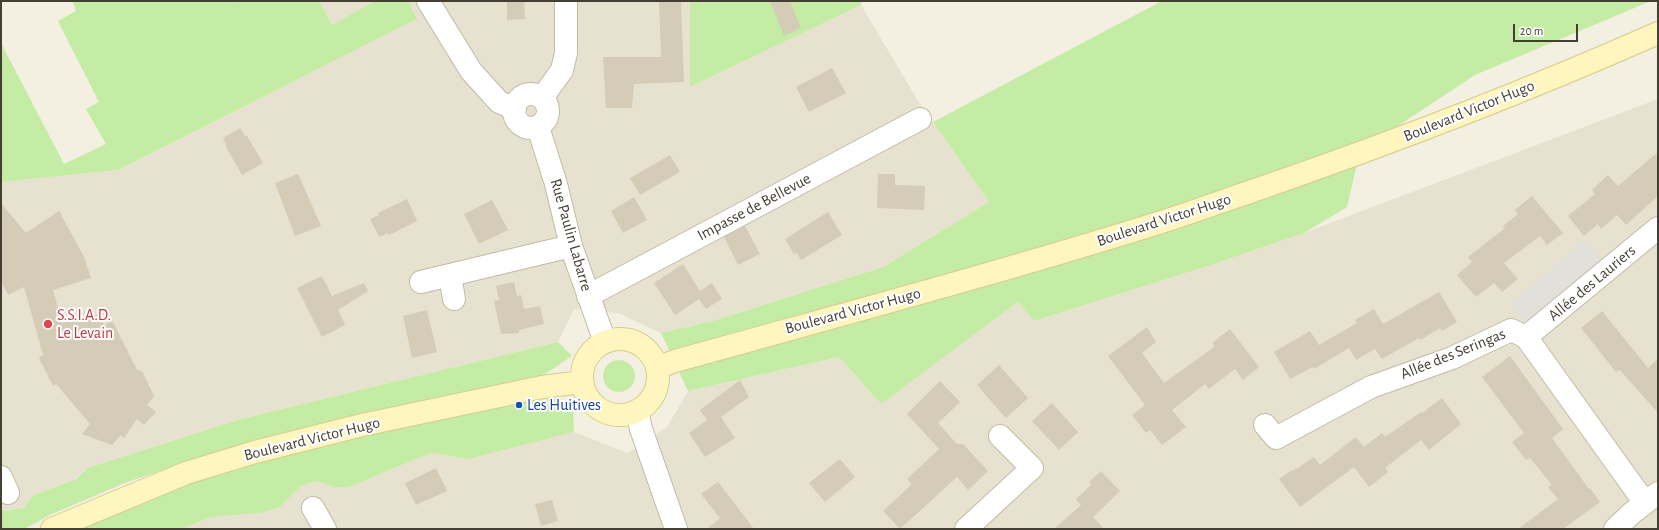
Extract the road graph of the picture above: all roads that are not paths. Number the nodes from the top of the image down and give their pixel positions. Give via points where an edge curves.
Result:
1 (428, 1) edge
2 (566, 1) edge
3 (1658, 33) edge
4 (542, 98) junction
5 (514, 109) junction
6 (920, 119) dead end
7 (538, 127) junction
8 (1658, 228) edge
9 (570, 246) junction
10 (450, 275) junction
11 (421, 282) dead end
12 (588, 296) junction
13 (454, 299) dead end
14 (1526, 337) junction
15 (605, 342) junction
16 (657, 368) junction
17 (582, 382) junction
18 (637, 411) junction
19 (1265, 425) dead end
20 (1000, 436) dead end
21 (1652, 498) edge
22 (313, 508) dead end
23 (52, 529) edge
24 (325, 529) edge
25 (676, 529) edge
26 (966, 529) edge
27 (1615, 529) edge

1 - 5 street via 471,71 499,102
2 - 4 street via 566,53 562,70
3 - 16 main road, Boulevard Victor Hugo via 1365,152 1164,221
4 - 5 street via 528,95 519,100
4 - 7 street via 548,106 548,116
5 - 7 street via 516,119 523,126
6 - 12 street, Impasse de Bellevue
7 - 9 street, Rue Paulin Labarre via 556,184
8 - 14 street, Allée des Lauriers
9 - 10 street
9 - 12 street, Rue Paulin Labarre
10 - 11 street
10 - 13 street
12 - 15 street, Rue Paulin Labarre
14 - 19 street, Allée des Seringas via 1511,330 1452,358 1371,387 1276,438
14 - 21 street, Allée des Seringas
15 - 16 main road via 625,339 641,345 651,354
15 - 17 main road via 593,350 584,363
16 - 18 main road via 655,393 648,403
17 - 18 main road via 587,396 599,409 610,414 626,415
17 - 23 main road, Boulevard Victor Hugo via 362,425 256,452 186,473
18 - 25 street
20 - 26 street via 1032,468
21 - 27 street
22 - 24 street

